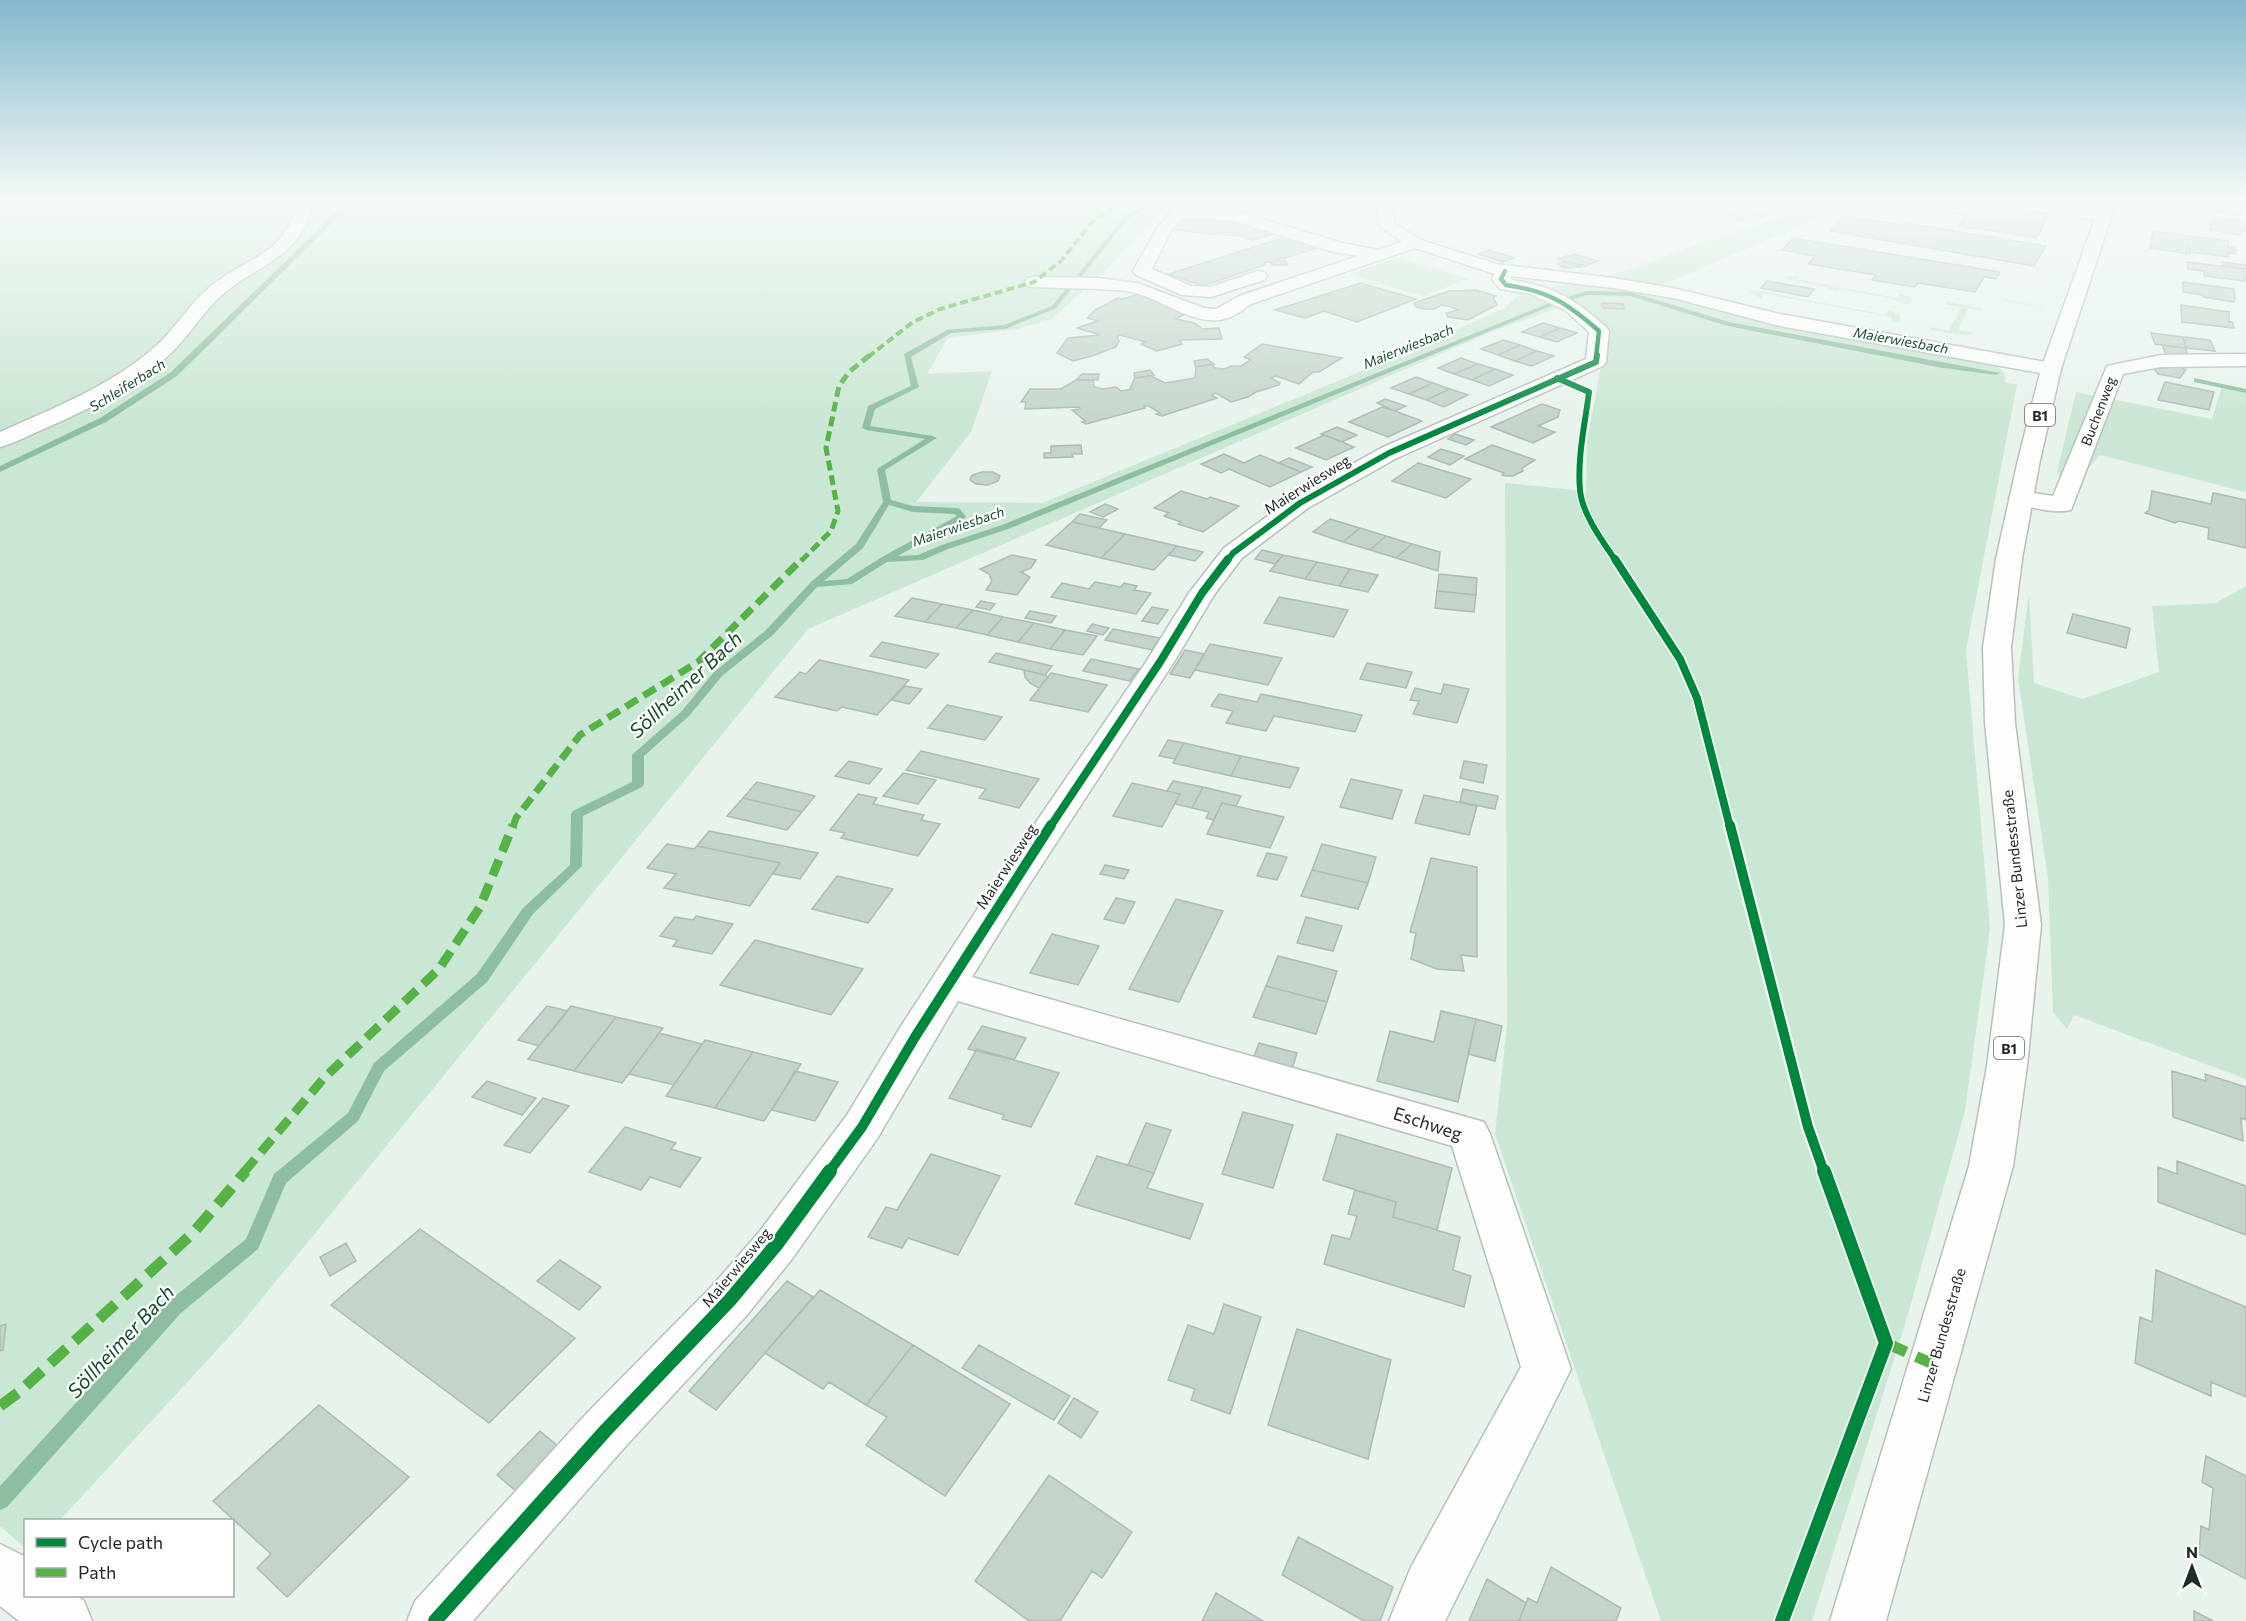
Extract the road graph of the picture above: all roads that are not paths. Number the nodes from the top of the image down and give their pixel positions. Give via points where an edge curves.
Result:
1 (240, 275) edge
2 (1150, 275) edge
3 (1261, 275) edge
4 (1317, 275) edge
5 (1503, 275) edge
6 (1540, 275) edge
7 (2084, 275) edge
8 (1553, 276) junction
9 (1040, 283) dead end
10 (1552, 297) junction
11 (2246, 360) edge
12 (2051, 369) junction
13 (0, 440) edge
14 (2021, 498) junction
15 (948, 984) junction
16 (33, 1597) edge
17 (64, 1621) edge
18 (435, 1621) edge
19 (1417, 1621) edge
20 (1858, 1621) edge

1 - 13 street via 217,290 156,356 124,380
2 - 3 street via 1188,291 1211,292
4 - 9 street via 1245,300 1216,315 1139,289
5 - 10 street via 1501,279 1506,285
6 - 8 street
7 - 12 street, B1
8 - 10 street
8 - 12 street via 1672,293 1780,320
10 - 15 street, Maierwiesweg via 1599,331 1596,362 1389,453 1300,503 1233,553 1202,593
11 - 14 street, Buchenweg via 2127,365 2114,370 2062,505
12 - 14 street, Linzer Bundesstraße / B1
14 - 20 street, Linzer Bundesstraße / B1 via 1997,647 2000,723 2023,925 2007,1066 1991,1166
15 - 18 street, Maierwiesweg via 862,1127 776,1245
15 - 19 street, Eschweg via 1469,1134 1546,1369 1431,1587
16 - 17 street

